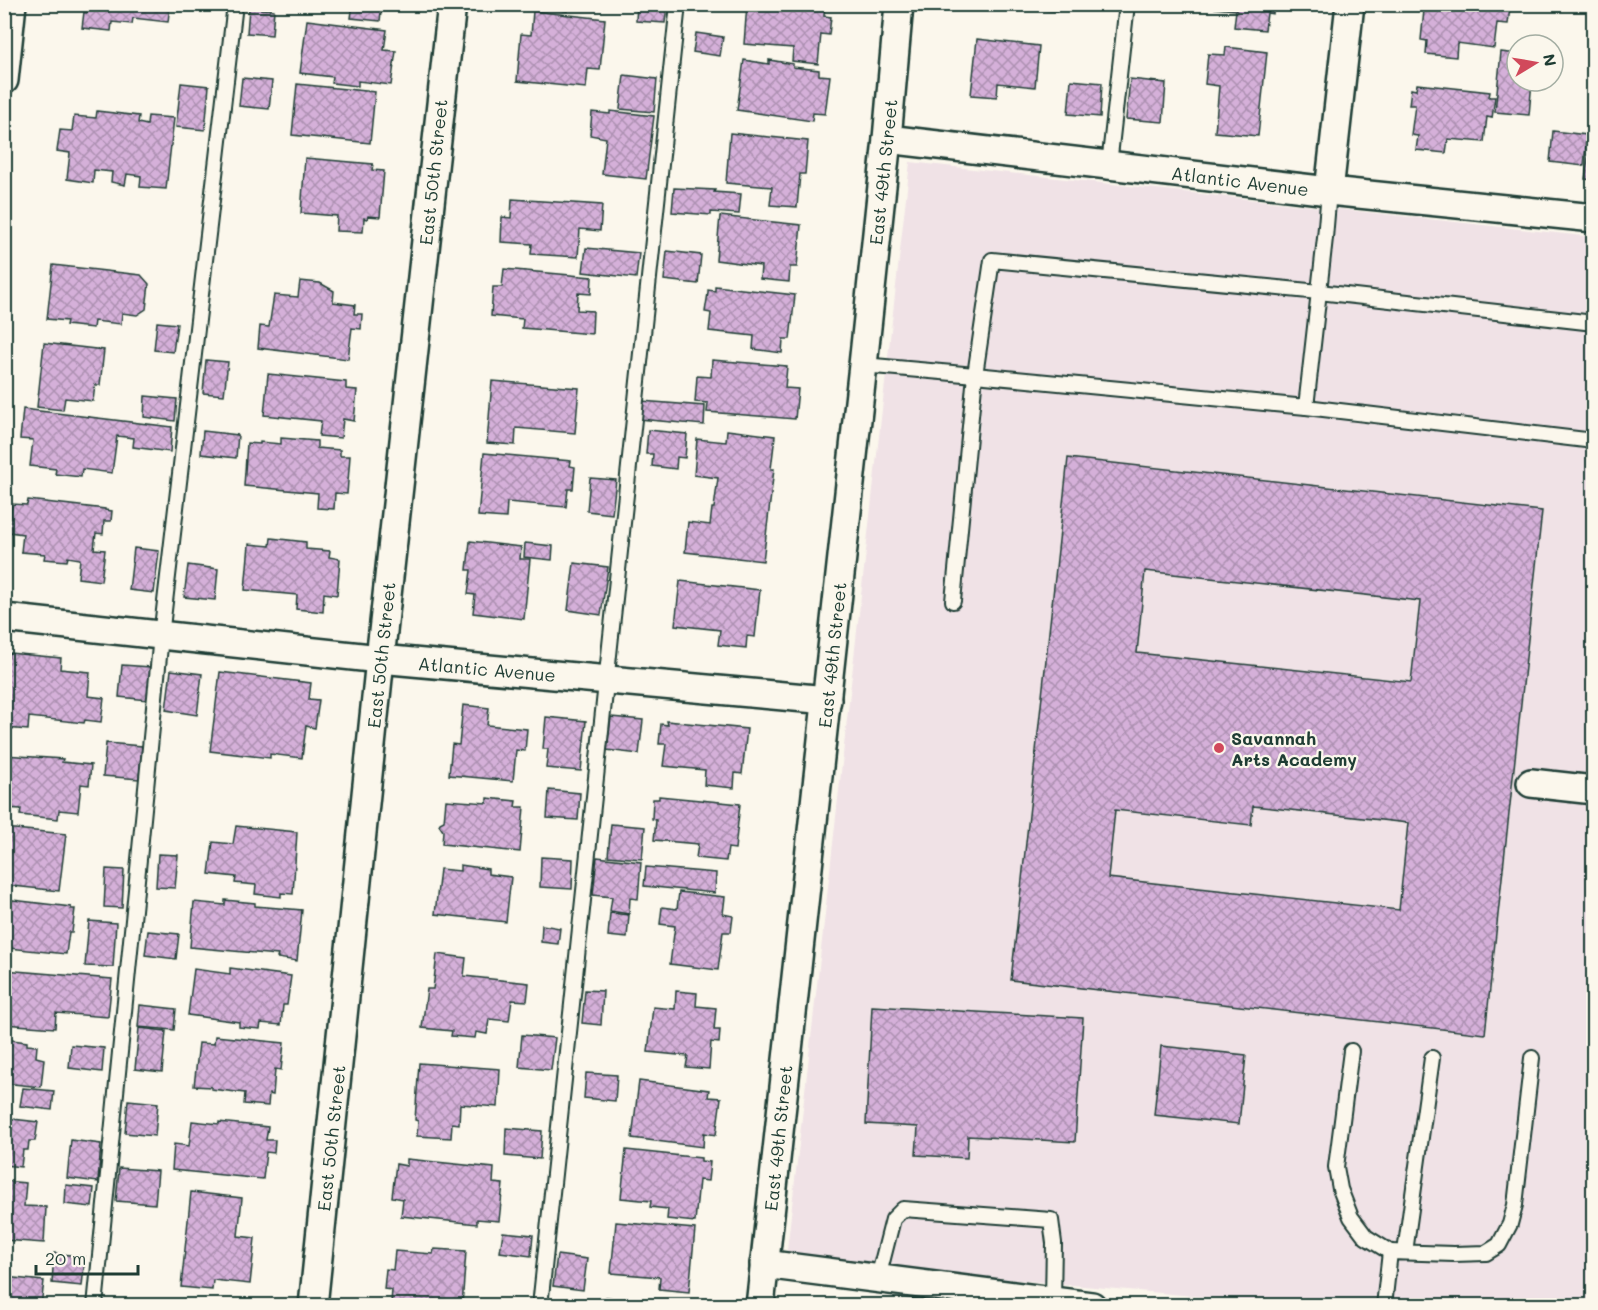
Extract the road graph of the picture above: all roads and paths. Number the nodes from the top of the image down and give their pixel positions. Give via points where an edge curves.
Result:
1 (12, 4) edge
2 (235, 4) edge
3 (452, 4) edge
4 (678, 4) edge
5 (899, 4) edge
6 (1127, 4) edge
7 (1350, 4) edge
8 (4, 80) edge
9 (886, 139) junction
10 (1109, 165) junction
11 (1329, 191) junction
12 (1593, 218) edge
13 (1319, 292) junction
14 (1593, 323) edge
15 (863, 365) junction
16 (975, 375) junction
17 (1306, 407) junction
18 (1593, 441) edge
19 (953, 601) dead end
20 (4, 618) edge
21 (161, 636) junction
22 (380, 659) junction
23 (607, 680) junction
24 (827, 700) junction
25 (1532, 783) dead end
26 (1593, 790) edge
27 (1351, 1051) dead end
28 (1532, 1058) dead end
29 (1432, 1059) dead end
30 (1390, 1252) junction
31 (1405, 1252) junction
32 (764, 1264) junction
33 (878, 1278) junction
34 (1053, 1300) junction
35 (94, 1305) edge
36 (313, 1305) edge
37 (540, 1305) edge
38 (760, 1305) edge
39 (1092, 1305) edge
40 (1384, 1305) edge

1 - 8 street
2 - 21 lane
3 - 22 street, East 50th Street
4 - 23 lane
5 - 9 street, East 49th Street
6 - 10 lane
7 - 11 street
9 - 10 street, Atlantic Avenue
9 - 15 street, East 49th Street
10 - 11 street, Atlantic Avenue
11 - 12 street, Atlantic Avenue
11 - 13 lane
13 - 14 lane
13 - 16 lane via 992,260
13 - 17 lane
15 - 16 lane
15 - 24 street, East 49th Street
16 - 17 lane
16 - 19 lane
17 - 18 lane
20 - 21 street, Atlantic Avenue
21 - 22 street, Atlantic Avenue
21 - 35 lane
22 - 23 street, Atlantic Avenue
22 - 36 street, East 50th Street
23 - 24 street, Atlantic Avenue
23 - 37 lane
24 - 32 street, East 49th Street
25 - 26 street
27 - 30 lane via 1336,1167 1340,1189 1351,1217 1366,1237
28 - 31 lane via 1515,1205 1499,1245 1486,1253
29 - 31 lane
30 - 31 lane
30 - 40 lane
32 - 33 street
32 - 38 street, East 49th Street
33 - 34 street
33 - 34 lane via 893,1219 903,1209 1051,1220
34 - 39 street

